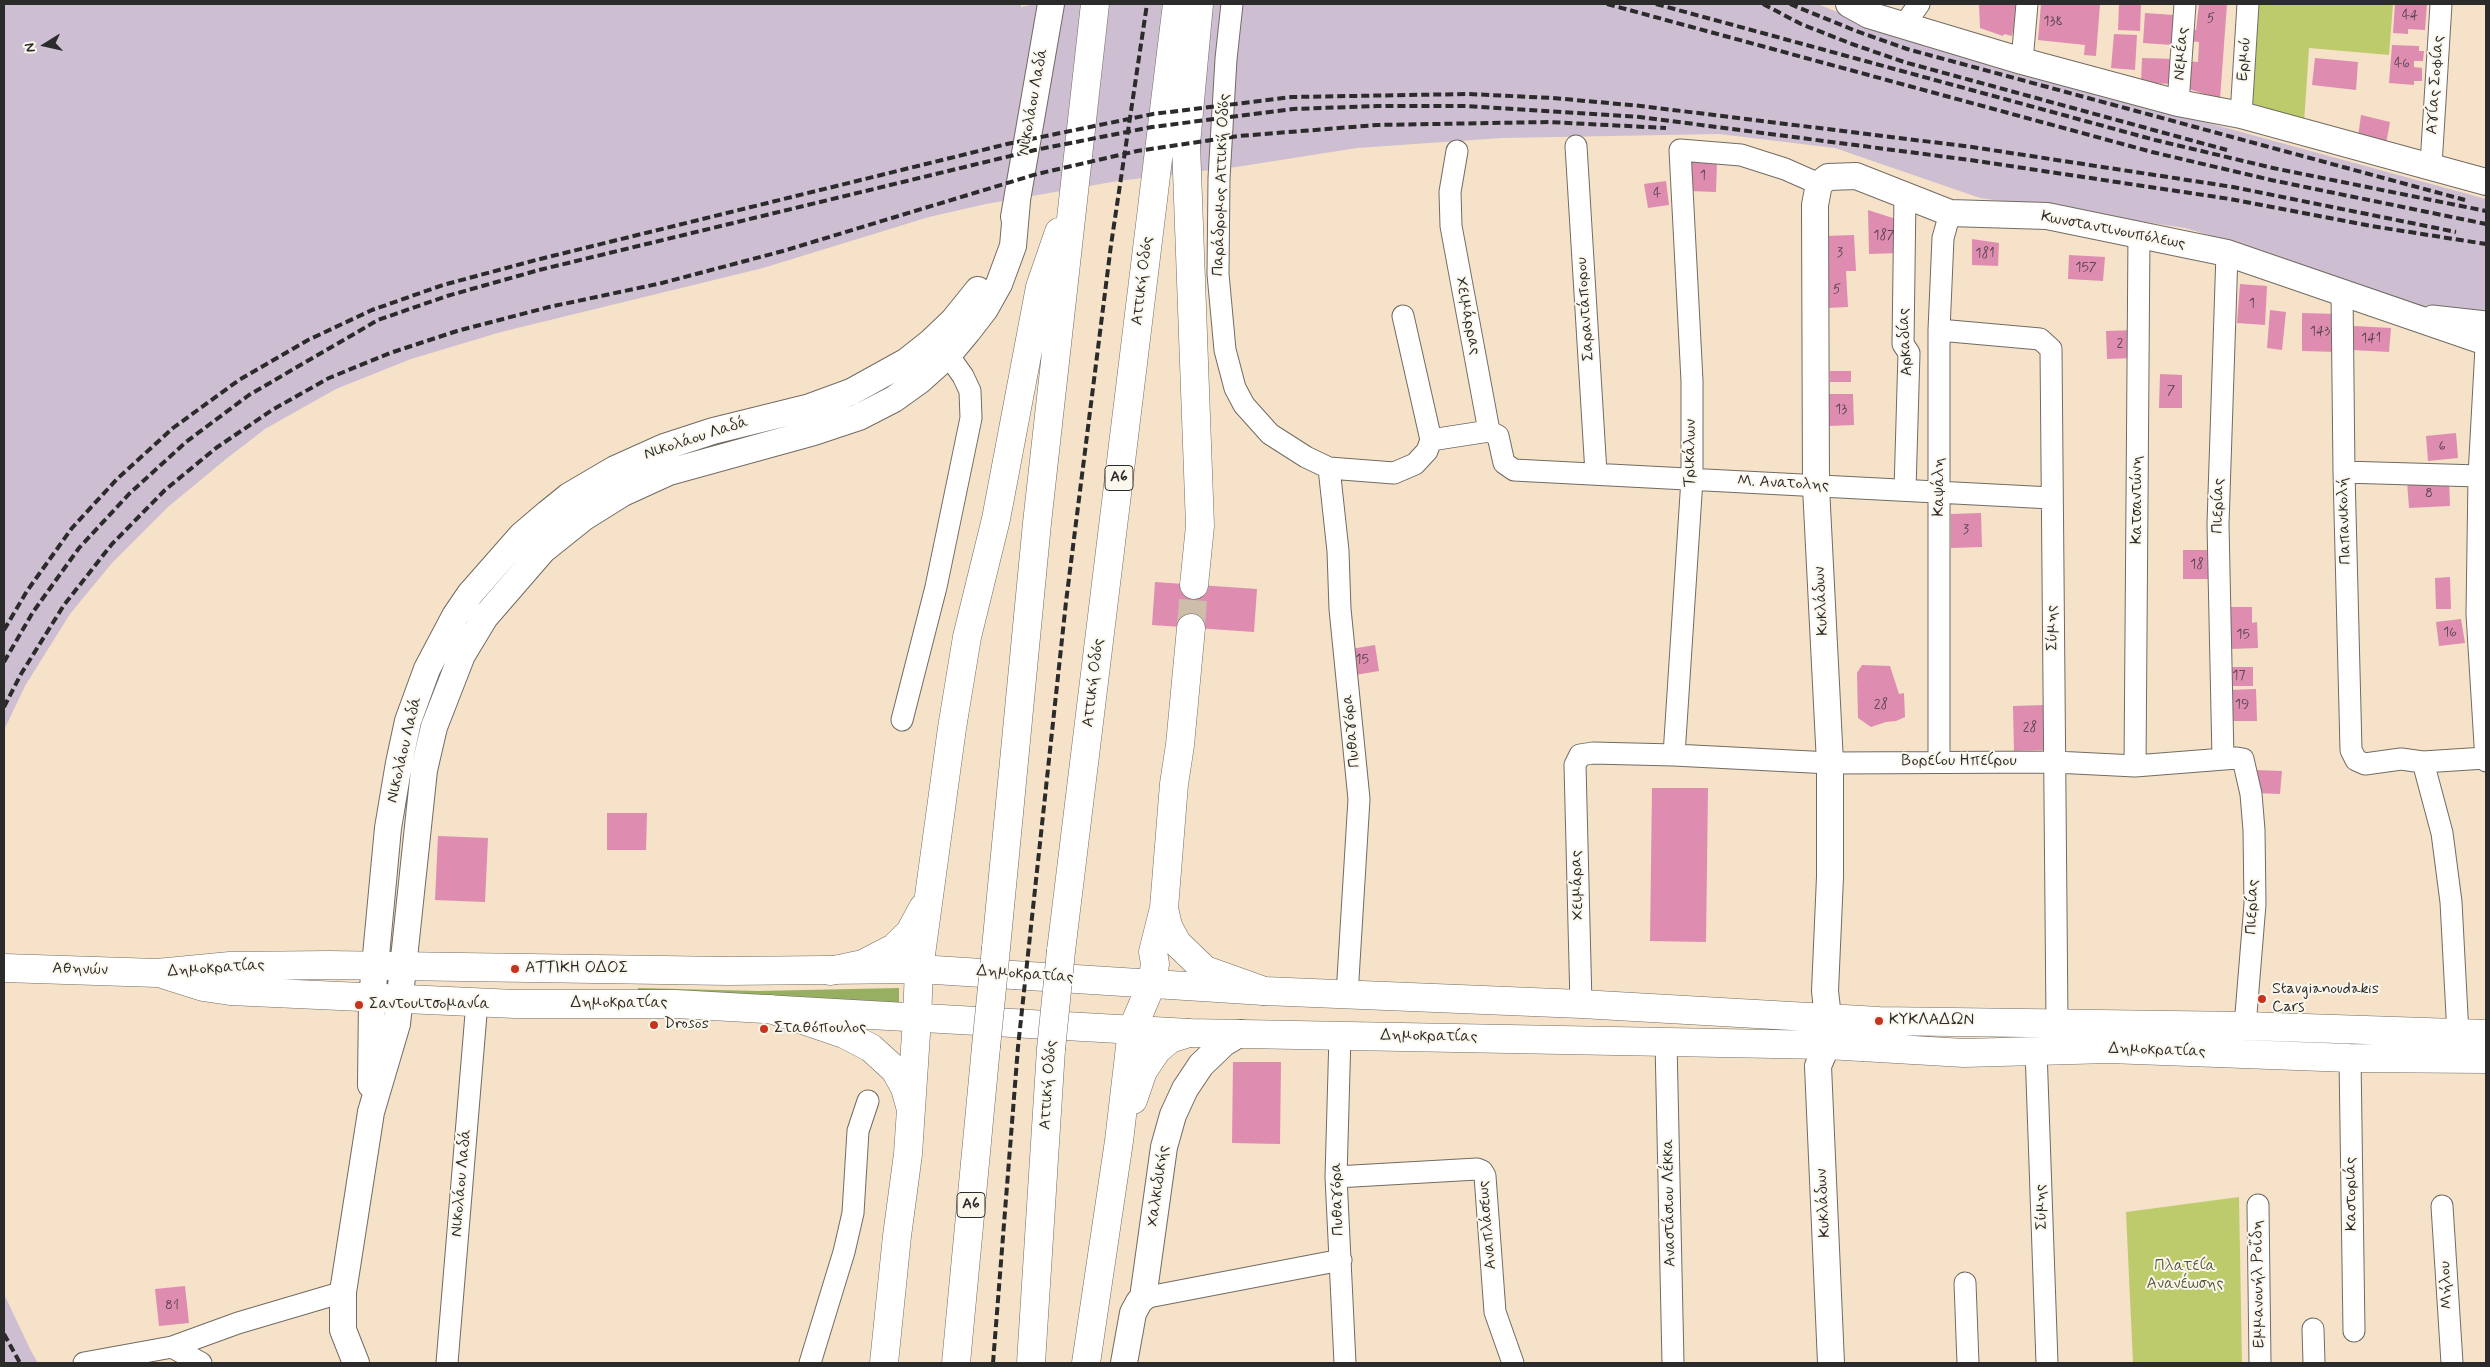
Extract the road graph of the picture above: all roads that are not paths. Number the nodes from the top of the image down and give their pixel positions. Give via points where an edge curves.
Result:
1 (1051, 4) edge
2 (1096, 4) edge
3 (1177, 4) edge
4 (1200, 4) edge
5 (1232, 4) edge
6 (1849, 4) edge
7 (2028, 4) edge
8 (2185, 4) edge
9 (2248, 4) edge
10 (2441, 4) edge
11 (1912, 14) edge
12 (2022, 61) junction
13 (2178, 103) junction
14 (2241, 115) junction
15 (1576, 146) dead end
16 (1457, 151) dead end
17 (2431, 166) junction
18 (2486, 182) edge
19 (1076, 183) junction
20 (1819, 184) junction
21 (1905, 195) junction
22 (1018, 201) junction
23 (1950, 213) junction
24 (2139, 234) junction
25 (2227, 253) junction
26 (2342, 291) junction
27 (2404, 313) junction
28 (1403, 316) dead end
29 (2486, 322) edge
30 (1938, 330) junction
31 (2486, 342) edge
32 (2486, 347) edge
33 (948, 355) junction
34 (1489, 432) junction
35 (1431, 440) junction
36 (1329, 468) junction
37 (1514, 470) joint
38 (2344, 472) junction
39 (1596, 473) junction
40 (2479, 476) junction
41 (1692, 479) junction
42 (1816, 487) junction
43 (1905, 490) junction
44 (1940, 491) junction
45 (2051, 498) junction
46 (1194, 585) tunnel mouth
47 (1192, 628) tunnel mouth
48 (902, 720) dead end
49 (1674, 755) junction
50 (2233, 759) junction
51 (2486, 760) edge
52 (1939, 762) junction
53 (2055, 762) junction
54 (2423, 762) junction
55 (1830, 763) junction
56 (1575, 765) joint
57 (2135, 766) junction
58 (930, 888) junction
59 (1164, 908) junction
60 (376, 966) junction
61 (405, 966) junction
62 (4, 968) edge
63 (919, 969) junction
64 (830, 971) junction
65 (157, 973) junction
66 (1152, 983) junction
67 (1264, 990) junction
68 (1348, 995) junction
69 (372, 998) junction
70 (401, 998) junction
71 (477, 1002) junction
72 (1581, 1004) junction
73 (770, 1009) junction
74 (1828, 1018) junction
75 (917, 1019) junction
76 (2057, 1022) junction
77 (2245, 1026) junction
78 (1132, 1030) junction
79 (1189, 1033) junction
80 (1241, 1033) junction
81 (2458, 1034) junction
82 (2486, 1034) edge
83 (1340, 1035) junction
84 (1666, 1042) junction
85 (1827, 1045) junction
86 (2036, 1050) junction
87 (2350, 1058) junction
88 (2486, 1060) edge
89 (868, 1101) dead end
90 (371, 1112) junction
91 (912, 1112) junction
92 (1119, 1141) junction
93 (1336, 1177) junction
94 (2258, 1205) dead end
95 (2442, 1206) dead end
96 (1340, 1260) junction
97 (1965, 1283) dead end
98 (343, 1292) junction
99 (1143, 1298) junction
100 (2313, 1330) dead end
101 (2354, 1331) dead end
102 (172, 1347) junction
103 (84, 1363) edge
104 (201, 1363) edge
105 (356, 1363) edge
106 (447, 1363) edge
107 (810, 1363) edge
108 (884, 1363) edge
109 (956, 1363) edge
110 (1031, 1363) edge
111 (1086, 1363) edge
112 (1124, 1363) edge
113 (1345, 1363) edge
114 (1512, 1363) edge
115 (1674, 1363) edge
116 (1831, 1363) edge
117 (1968, 1363) edge
118 (2047, 1363) edge
119 (2260, 1363) edge
120 (2314, 1363) edge
121 (2452, 1363) edge

1 - 22 street, Νικολάου Λαδά
2 - 19 main road, Α6
3 - 110 main road, Αττική Οδός / Α6, bridge via 1061,951 1051,1049
4 - 46 main road via 1186,144 1200,526
5 - 36 street, Παράδρομος Αττική Οδός via 1226,59 1218,233 1220,311 1229,368 1244,404 1270,434 1306,458
6 - 11 street via 1869,15
7 - 12 street
8 - 13 street, Νεμέας
9 - 14 street, Ερμού
10 - 17 street, Αγίας Σοφίας
11 - 12 street
12 - 13 street
13 - 14 street
14 - 17 street
15 - 39 street, Σαραντάπορου
16 - 34 street, Χειμάρρας via 1450,192 1450,226
17 - 18 street
19 - 58 main road via 1040,287 996,519 967,637
19 - 109 main road, Α6, bridge via 1038,513
20 - 21 street, Κωνσταντινουπόλεως via 1828,177 1856,176
20 - 41 street, Τρικάλων via 1785,168 1741,155 1680,150 1692,381
20 - 42 street, Κυκλάδων via 1815,205
21 - 23 street, Κωνσταντινουπόλεως
21 - 43 street, Αρκαδίας via 1903,344 1909,353
22 - 33 street, Νικολάου Λαδά via 1013,246 999,284 985,309
22 - 60 street, Νικολάου Λαδά via 1006,244 988,277 953,321 907,361 851,392 810,407 713,430 615,469 548,512 488,572 456,616 427,668 408,721 388,828
23 - 24 street, Κωνσταντινουπόλεως via 2047,216
23 - 30 street, Καψάλη via 1943,238
24 - 25 street, Κωνσταντινουπόλεως
24 - 57 street, Κατσαντώνη
25 - 26 street, Κωνσταντινουπόλεως
25 - 50 street, Πιερίας via 2218,524
26 - 27 street, Κωνσταντινουπόλεως
26 - 38 street, Παπανικολή
27 - 29 street
27 - 31 street, Κωνσταντινουπόλεως
28 - 35 street
30 - 44 street, Καψάλη
30 - 45 street, Σύμης via 2040,339 2050,350
32 - 40 street
33 - 48 street via 970,391 971,418 936,587
33 - 61 street, Νικολάου Λαδά via 894,399 859,417 669,472 623,493 565,531 510,587 485,617 462,655 434,727 424,770
34 - 35 street
34 - 37 street, Χειμάρρας via 1498,436 1504,463
35 - 36 street, Παράδρομος Αττική Οδός via 1422,458 1406,470 1382,474
36 - 68 street, Πυθαγόρα via 1359,799
37 - 39 street, Μ. Ανατολης
38 - 40 street
38 - 54 street, Παπανικολή via 2351,750 2356,760 2365,764 2401,759
39 - 41 street, Μ. Ανατολης
40 - 51 street via 2477,614
41 - 42 street, Μ. Ανατολης
41 - 49 street, Τρικάλων
42 - 43 street, Μ. Ανατολης
42 - 55 street, Κυκλάδων
43 - 44 street, Μ. Ανατολης
44 - 45 street, Μ. Ανατολης
44 - 52 street, Καψάλη
45 - 53 street, Σύμης
47 - 59 main road
49 - 55 street, Βορείου Ηπείρου
49 - 56 street, Βορείου Ηπείρου via 1593,753 1580,755
50 - 57 street, Βορείου Ηπείρου
50 - 77 street, Πιερίας via 2251,794 2254,830 2255,904
51 - 54 street
52 - 53 street, Βορείου Ηπείρου
52 - 55 street, Βορείου Ηπείρου
53 - 57 street, Βορείου Ηπείρου
53 - 76 street, Σύμης
54 - 81 street via 2442,833 2451,902
55 - 74 street, Κυκλάδων via 1825,991
56 - 72 street, Χειμάρας
58 - 63 main road
58 - 64 main road via 920,916 894,948 863,964
59 - 66 main road via 1154,952
59 - 67 main road via 1168,926 1177,943 1205,970
60 - 61 main road, Δημοκρατίας
60 - 65 main road, Δημοκρατίας via 230,966
60 - 69 street, Νικολάου Λαδά
61 - 64 main road, Δημοκρατίας
61 - 70 street, Νικολάου Λαδά
62 - 65 main road, Αθηνών
63 - 64 main road, Δημοκρατίας
63 - 66 main road, Δημοκρατίας
63 - 75 main road
65 - 69 main road, Δημοκρατίας via 203,987 230,991
66 - 67 main road, Δημοκρατίας
66 - 78 main road
67 - 68 main road, Δημοκρατίας
68 - 72 main road, Δημοκρατίας
69 - 70 main road, Δημοκρατίας
69 - 90 street, Νικολάου Λαδά
70 - 71 main road, Δημοκρατίας
70 - 90 street, Νικολάου Λαδά via 398,1024
71 - 73 main road, Δημοκρατίας via 676,1004
71 - 106 street, Νικολάου Λαδά
72 - 74 main road, Δημοκρατίας
73 - 75 main road, Δημοκρατίας
73 - 91 main road via 844,1034 879,1053 901,1082
74 - 76 main road, Δημοκρατίας
74 - 85 street
75 - 78 main road, Δημοκρατίας
75 - 91 main road
76 - 77 main road, Δημοκρατίας
77 - 81 main road, Δημοκρατίας
78 - 79 main road, Δημοκρατίας
78 - 92 main road
79 - 80 main road, Δημοκρατίας
79 - 92 main road via 1162,1045 1143,1071
80 - 83 main road, Δημοκρατίας
80 - 99 street, Χαλκιδικής via 1224,1043 1202,1065 1173,1114 1164,1146
81 - 82 main road, Δημοκρατίας
83 - 84 main road, Δημοκρατίας
83 - 93 street, Πυθαγόρα
84 - 85 main road, Δημοκρατίας
84 - 115 street, Αναστάσιου Λέκκα
85 - 86 main road, Δημοκρατίας via 1964,1053
85 - 116 street, Κυκλάδων via 1818,1066
86 - 87 main road, Δημοκρατίας via 2110,1049
86 - 118 street, Σύμης
87 - 88 main road, Δημοκρατίας
87 - 101 street, Καστοριάς
89 - 107 street via 858,1131 853,1213
90 - 98 street, Νικολάου Λαδά
91 - 108 main road
92 - 111 main road
93 - 96 street, Πυθαγόρα
93 - 114 street, Αναπλάσεως via 1482,1171 1496,1312
94 - 119 street, Εμμανουήλ Ροΐδη
95 - 121 street, Μήλου
96 - 99 street
96 - 113 street, Πυθαγόρα
97 - 117 street
98 - 102 street via 238,1323
98 - 105 street, Νικολάου Λαδά via 344,1330
99 - 112 street, Χαλκιδικής via 1133,1313
100 - 120 street
102 - 103 street
102 - 104 street

